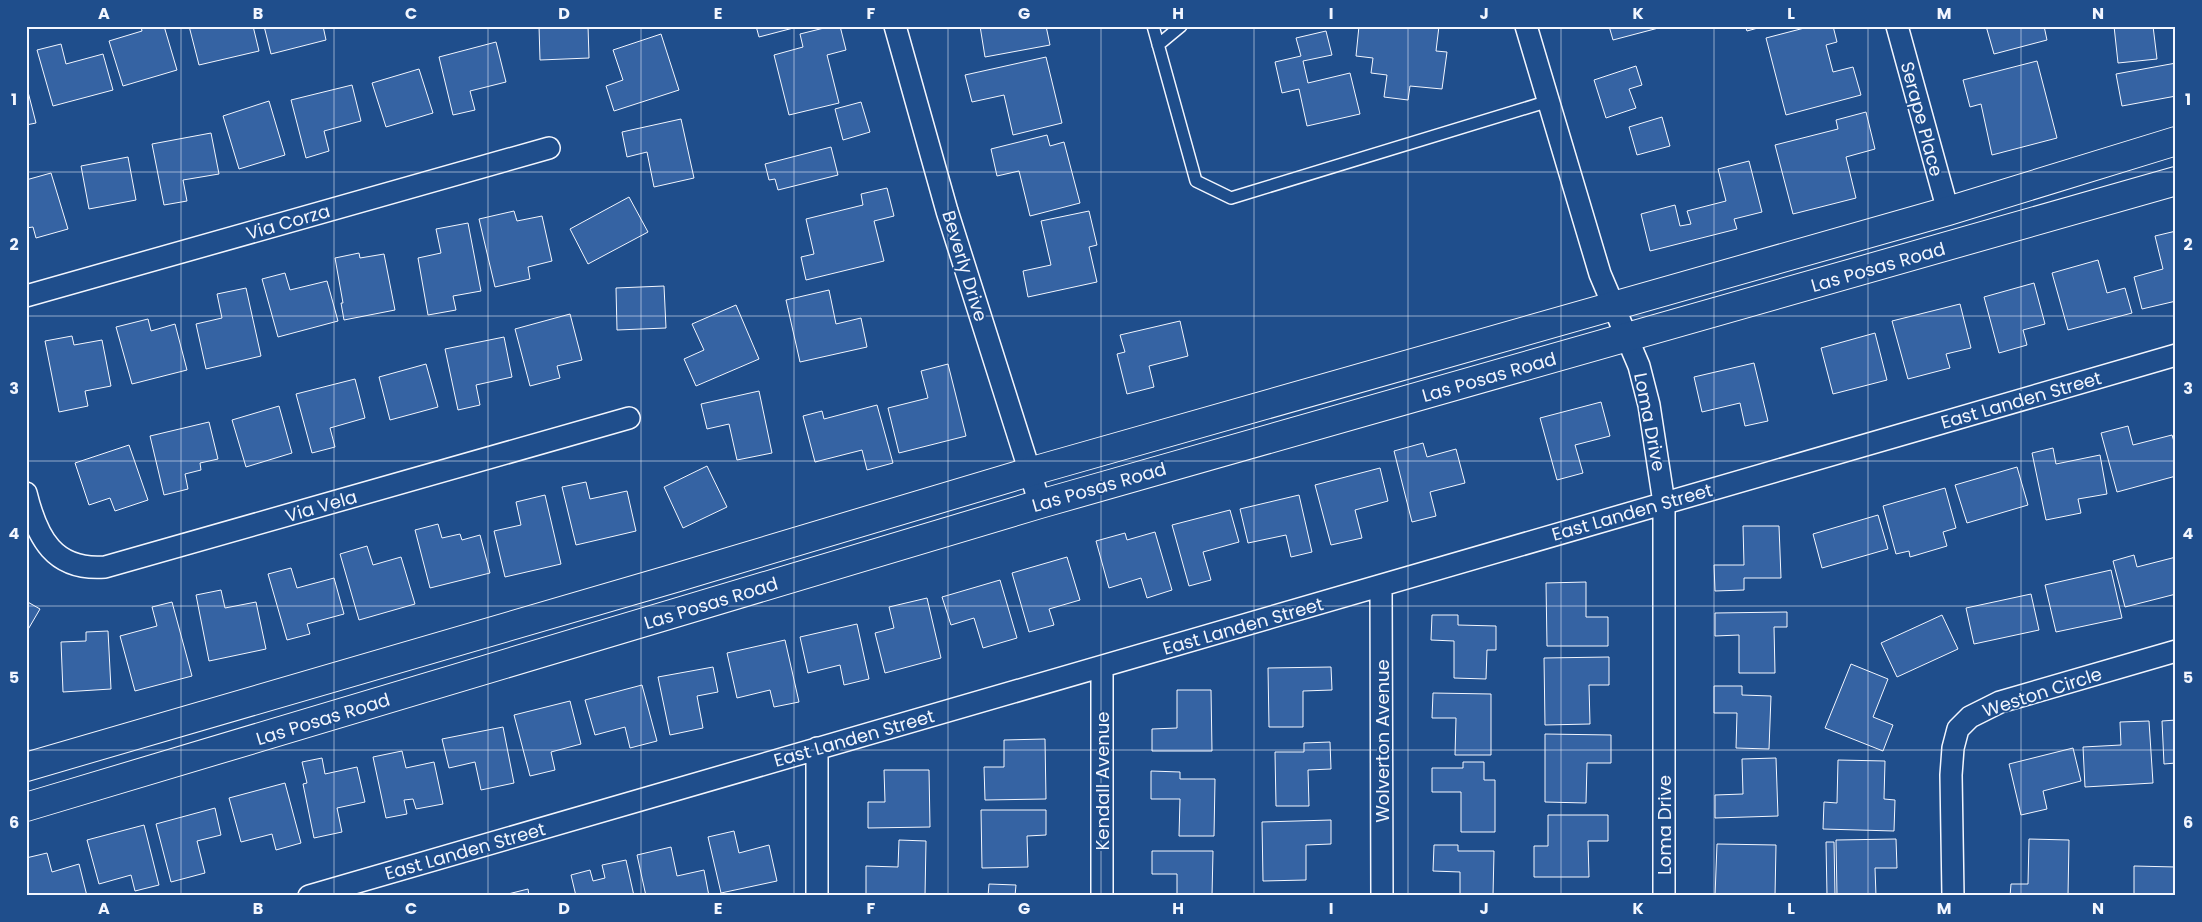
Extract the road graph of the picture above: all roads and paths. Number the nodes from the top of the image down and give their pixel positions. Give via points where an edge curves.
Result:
1 (895, 26) edge
2 (1153, 26) edge
3 (1181, 26) edge
4 (1526, 26) edge
5 (1897, 26) edge
6 (1158, 45) junction
7 (1549, 101) junction
8 (2176, 141) edge
9 (550, 148) dead end
10 (2176, 181) edge
11 (1948, 211) junction
12 (26, 296) edge
13 (1614, 306) junction
14 (1627, 338) junction
15 (2176, 355) edge
16 (629, 418) dead end
17 (1030, 472) junction
18 (26, 493) edge
19 (1664, 503) junction
20 (1040, 504) junction
21 (1381, 586) junction
22 (2176, 650) edge
23 (1102, 667) junction
24 (817, 748) junction
25 (26, 767) edge
26 (26, 807) edge
27 (310, 896) edge
28 (817, 896) edge
29 (1102, 896) edge
30 (1382, 896) edge
31 (1664, 896) edge
32 (1953, 896) edge

1 - 17 street, Beverly Drive via 947,211
2 - 6 lane
3 - 6 lane
4 - 7 street, Loma Drive
5 - 11 street, Serape Place
6 - 7 lane via 1196,181 1231,198
7 - 13 street, Loma Drive via 1600,274
8 - 11 main road, Las Posas Road
9 - 12 street, Via Corza
10 - 14 main road, Las Posas Road
11 - 13 main road, Las Posas Road
13 - 14 street, Loma Drive
13 - 17 main road, Las Posas Road
14 - 19 street, Loma Drive via 1639,366 1649,405
14 - 20 main road, Las Posas Road
15 - 19 street, East Landen Street
16 - 18 street, Via Vela via 106,567 76,566 47,546 32,517
17 - 20 street, Beverly Drive
17 - 25 main road, Las Posas Road
19 - 21 street, East Landen Street
19 - 31 street, Loma Drive
20 - 26 main road, Las Posas Road
21 - 23 street, East Landen Street
21 - 30 street, Wolverton Avenue
22 - 32 street, Weston Circle via 2000,702 1970,717 1958,729 1951,775
23 - 24 street, East Landen Street
23 - 29 street, Kendall Avenue
24 - 27 street, East Landen Street
24 - 28 street

